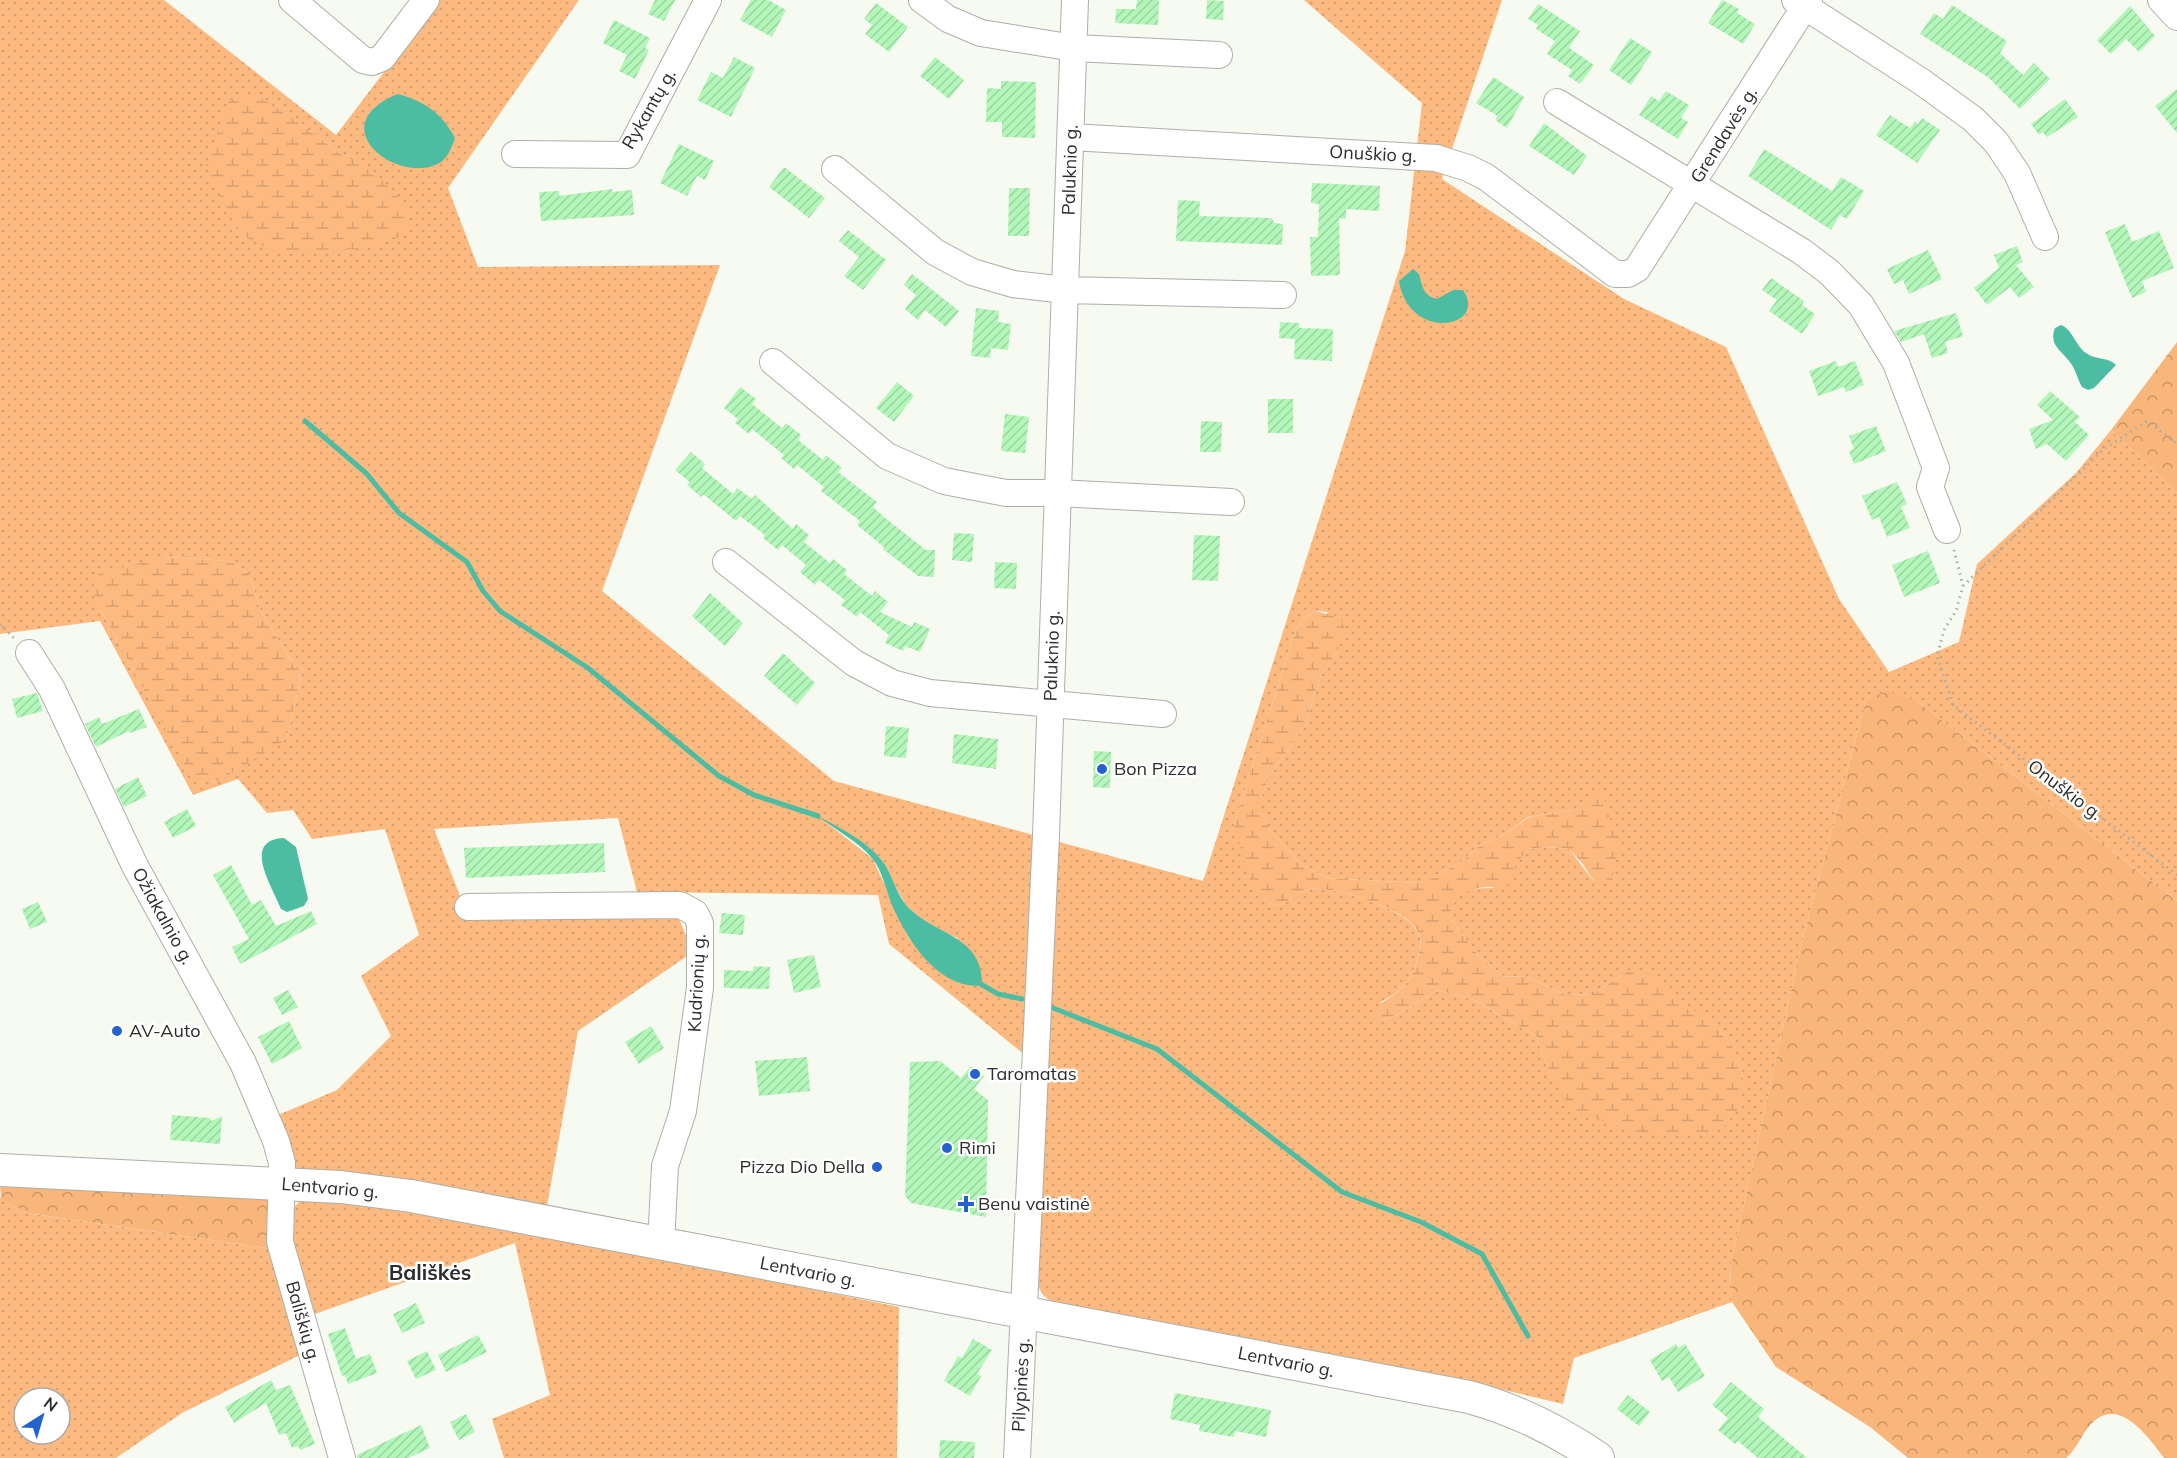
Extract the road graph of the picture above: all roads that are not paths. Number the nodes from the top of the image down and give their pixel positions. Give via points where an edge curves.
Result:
1 (292, 0) edge
2 (426, 0) edge
3 (708, 0) edge
4 (922, 0) edge
5 (1075, 0) edge
6 (2161, 0) edge
7 (1803, 2) edge
8 (2177, 17) edge
9 (1074, 48) junction
10 (1219, 55) dead end
11 (1557, 102) dead end
12 (1071, 137) junction
13 (514, 154) dead end
14 (835, 169) dead end
15 (1692, 185) junction
16 (2045, 237) dead end
17 (1637, 269) joint
18 (1065, 290) junction
19 (1283, 295) dead end
20 (773, 362) dead end
21 (1058, 493) junction
22 (1231, 502) dead end
23 (1947, 531) road end
24 (726, 562) dead end
25 (29, 653) dead end
26 (1051, 706) junction
27 (1162, 714) dead end
28 (468, 906) dead end
29 (0, 1170) edge
30 (282, 1184) junction
31 (661, 1244) junction
32 (1026, 1312) junction
33 (342, 1458) edge
34 (1017, 1458) edge
35 (1598, 1458) edge

1 - 2 street via 363,60 372,62 382,58
3 - 13 street, Rykantų g. via 627,155
4 - 9 street via 948,19 981,33
5 - 9 street, Paluknio g.
6 - 8 street
7 - 15 street, Grendavės g.
7 - 16 street via 1973,119 1996,142 2017,173
9 - 10 street
9 - 12 street, Paluknio g.
11 - 15 street
12 - 17 street, Onuškio g. via 1436,158 1486,177 1615,274
12 - 18 street, Paluknio g.
14 - 18 street via 935,252 963,267 1012,284
15 - 17 street, Grendavės g.
15 - 23 street via 1801,251 1829,272 1861,305 1882,336 1914,406 1936,468 1930,487
18 - 19 street
18 - 21 street, Paluknio g.
20 - 21 street via 887,456 944,481 1006,493
21 - 22 street
21 - 26 street, Paluknio g.
24 - 26 street via 854,663 892,683 930,693
25 - 30 street, Ožiakalnio g. via 52,689 135,866 243,1063 276,1141
26 - 27 street
26 - 32 street, Paluknio g.
28 - 31 street, Kudrionių g. via 680,905 695,913 700,923 700,988 683,1111 665,1166
29 - 30 main road, Lentvario g.
30 - 31 main road, Lentvario g. via 411,1196
30 - 33 street, Bališkių g. via 280,1242
31 - 32 main road, Lentvario g.
32 - 34 street, Pilypinės g.
32 - 35 main road, Lentvario g. via 1469,1397 1507,1407 1542,1423

